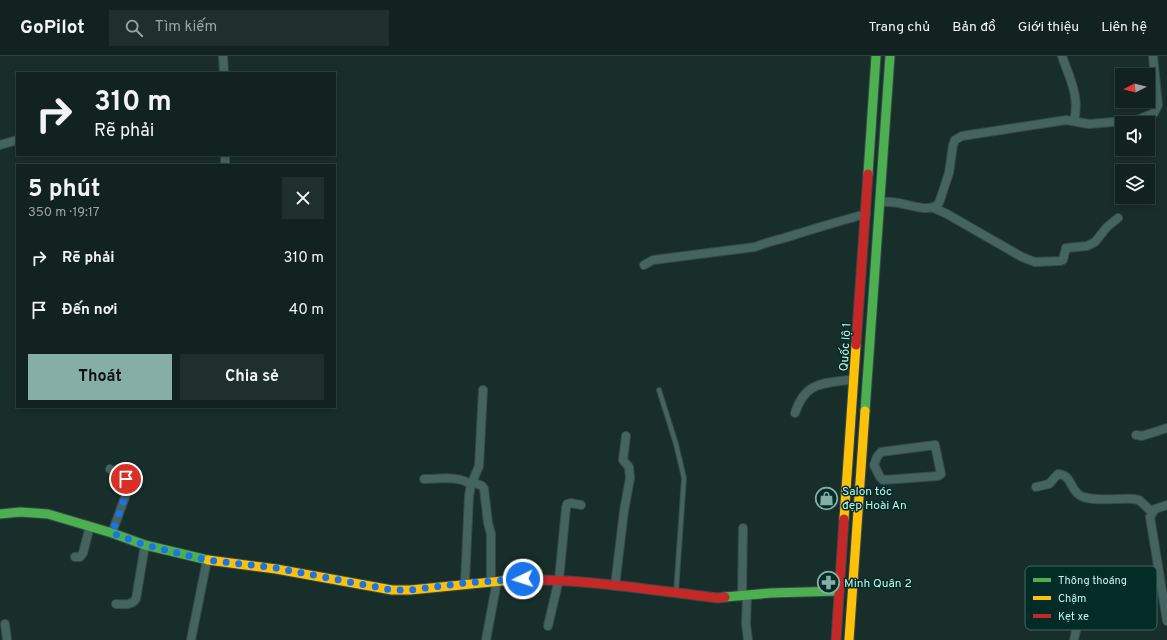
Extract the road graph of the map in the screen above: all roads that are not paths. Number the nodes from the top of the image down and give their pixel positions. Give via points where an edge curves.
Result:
1 (223, 56) edge
2 (876, 56) edge
3 (890, 56) edge
4 (1062, 56) edge
5 (1153, 56) edge
6 (224, 72) edge
7 (1158, 104) junction
8 (1167, 104) edge
9 (1074, 121) junction
10 (16, 140) edge
11 (0, 145) edge
12 (880, 203) junction
13 (934, 208) junction
14 (866, 214) junction
15 (1118, 218) dead end
16 (644, 266) dead end
17 (854, 379) junction
18 (483, 390) dead end
19 (659, 390) dead end
20 (794, 413) dead end
21 (1167, 428) edge
22 (1136, 435) dead end
23 (626, 436) dead end
24 (874, 465) junction
25 (861, 466) junction
26 (110, 469) dead end
27 (424, 479) dead end
28 (472, 484) junction
29 (1036, 487) dead end
30 (1167, 504) edge
31 (581, 505) dead end
32 (1152, 512) junction
33 (0, 514) edge
34 (90, 526) junction
35 (743, 528) dead end
36 (112, 533) junction
37 (145, 545) junction
38 (75, 557) dead end
39 (207, 560) junction
40 (559, 579) junction
41 (494, 582) junction
42 (465, 583) junction
43 (615, 586) junction
44 (839, 591) junction
45 (676, 593) junction
46 (745, 596) junction
47 (116, 604) dead end
48 (1167, 621) edge
49 (5, 624) dead end
50 (548, 626) dead end
51 (1076, 630) edge
52 (7, 640) edge
53 (191, 640) edge
54 (486, 640) edge
55 (748, 640) edge
56 (836, 640) edge
57 (849, 640) edge
58 (1074, 640) edge

1 - 6 street
2 - 14 main road, Quốc lộ 1
3 - 12 main road, Quốc lộ 1
4 - 9 street via 1076,96
5 - 7 street
7 - 8 street
7 - 9 street via 1154,113 1138,120 1089,124
9 - 13 street via 1066,120 958,138 940,203
10 - 11 street
12 - 13 street via 893,201 927,209
12 - 25 main road, Quốc lộ 1
13 - 15 street via 1035,262 1060,261 1066,248 1087,246 1095,242 1106,227
14 - 16 street via 771,240 755,247 653,260
14 - 17 main road, Quốc lộ 1
17 - 20 street via 814,386 799,400
17 - 44 main road, Quốc lộ 1
18 - 28 street via 479,466
19 - 45 lane via 684,478
21 - 22 street via 1142,436
23 - 43 street via 623,460 629,467 630,478
24 - 24 street via 881,452 935,445 941,474 883,480
24 - 25 street
25 - 57 main road, Quốc lộ 1
26 - 36 street via 129,482
27 - 28 street via 460,479
28 - 41 street via 484,489 488,523 492,534
28 - 42 street
29 - 32 street via 1049,484 1058,474 1063,474 1071,480 1075,491 1082,496 1134,499
30 - 32 street
31 - 40 street via 567,504
32 - 48 street via 1150,517
33 - 34 main road via 48,514
34 - 36 main road
34 - 38 street via 83,554 80,558
35 - 46 street
36 - 37 main road
37 - 39 main road
37 - 47 street via 136,599 129,604
39 - 42 main road via 276,568 392,590
39 - 53 street
40 - 41 main road
40 - 43 main road
40 - 50 street
41 - 42 main road
41 - 54 street
43 - 45 main road
44 - 46 main road
44 - 56 main road, Quốc lộ 1
45 - 46 main road via 718,598
46 - 55 street
49 - 52 street
51 - 58 street

